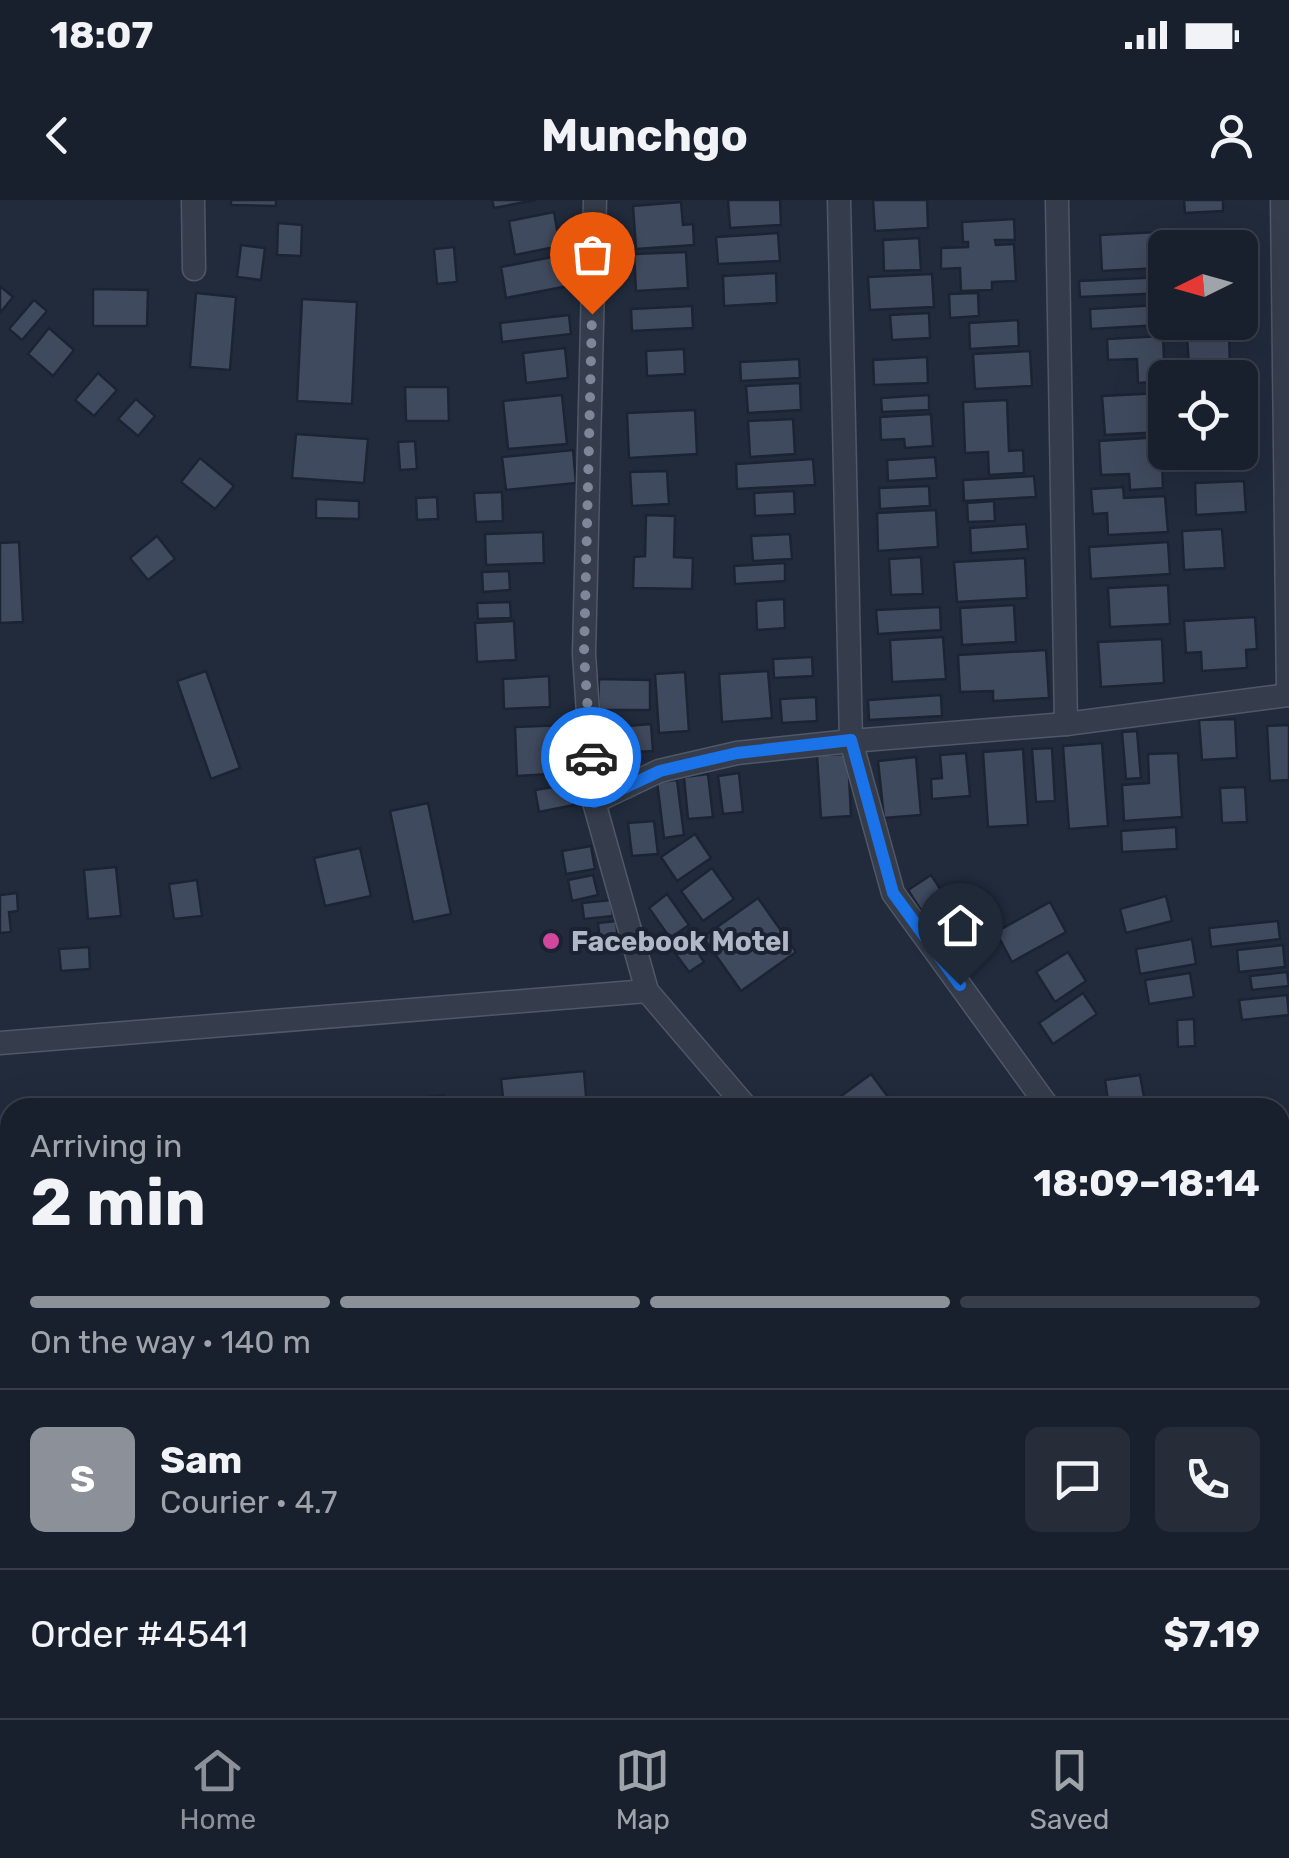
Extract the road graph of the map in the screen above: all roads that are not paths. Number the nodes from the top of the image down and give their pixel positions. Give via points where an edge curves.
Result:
1 (193, 200) edge
2 (595, 200) edge
3 (839, 200) edge
4 (1056, 200) edge
5 (1282, 200) edge
6 (194, 269) dead end
7 (1289, 695) edge
8 (1066, 724) junction
9 (851, 740) junction
10 (594, 802) junction
11 (646, 991) junction
12 (0, 1043) edge
13 (737, 1098) edge
14 (1043, 1098) edge

1 - 6 street
2 - 10 street via 584,654
3 - 9 street
4 - 8 street
5 - 7 street
7 - 8 street
8 - 9 street
9 - 10 street via 679,766
9 - 14 street via 893,893
10 - 11 street
11 - 12 street
11 - 13 street

